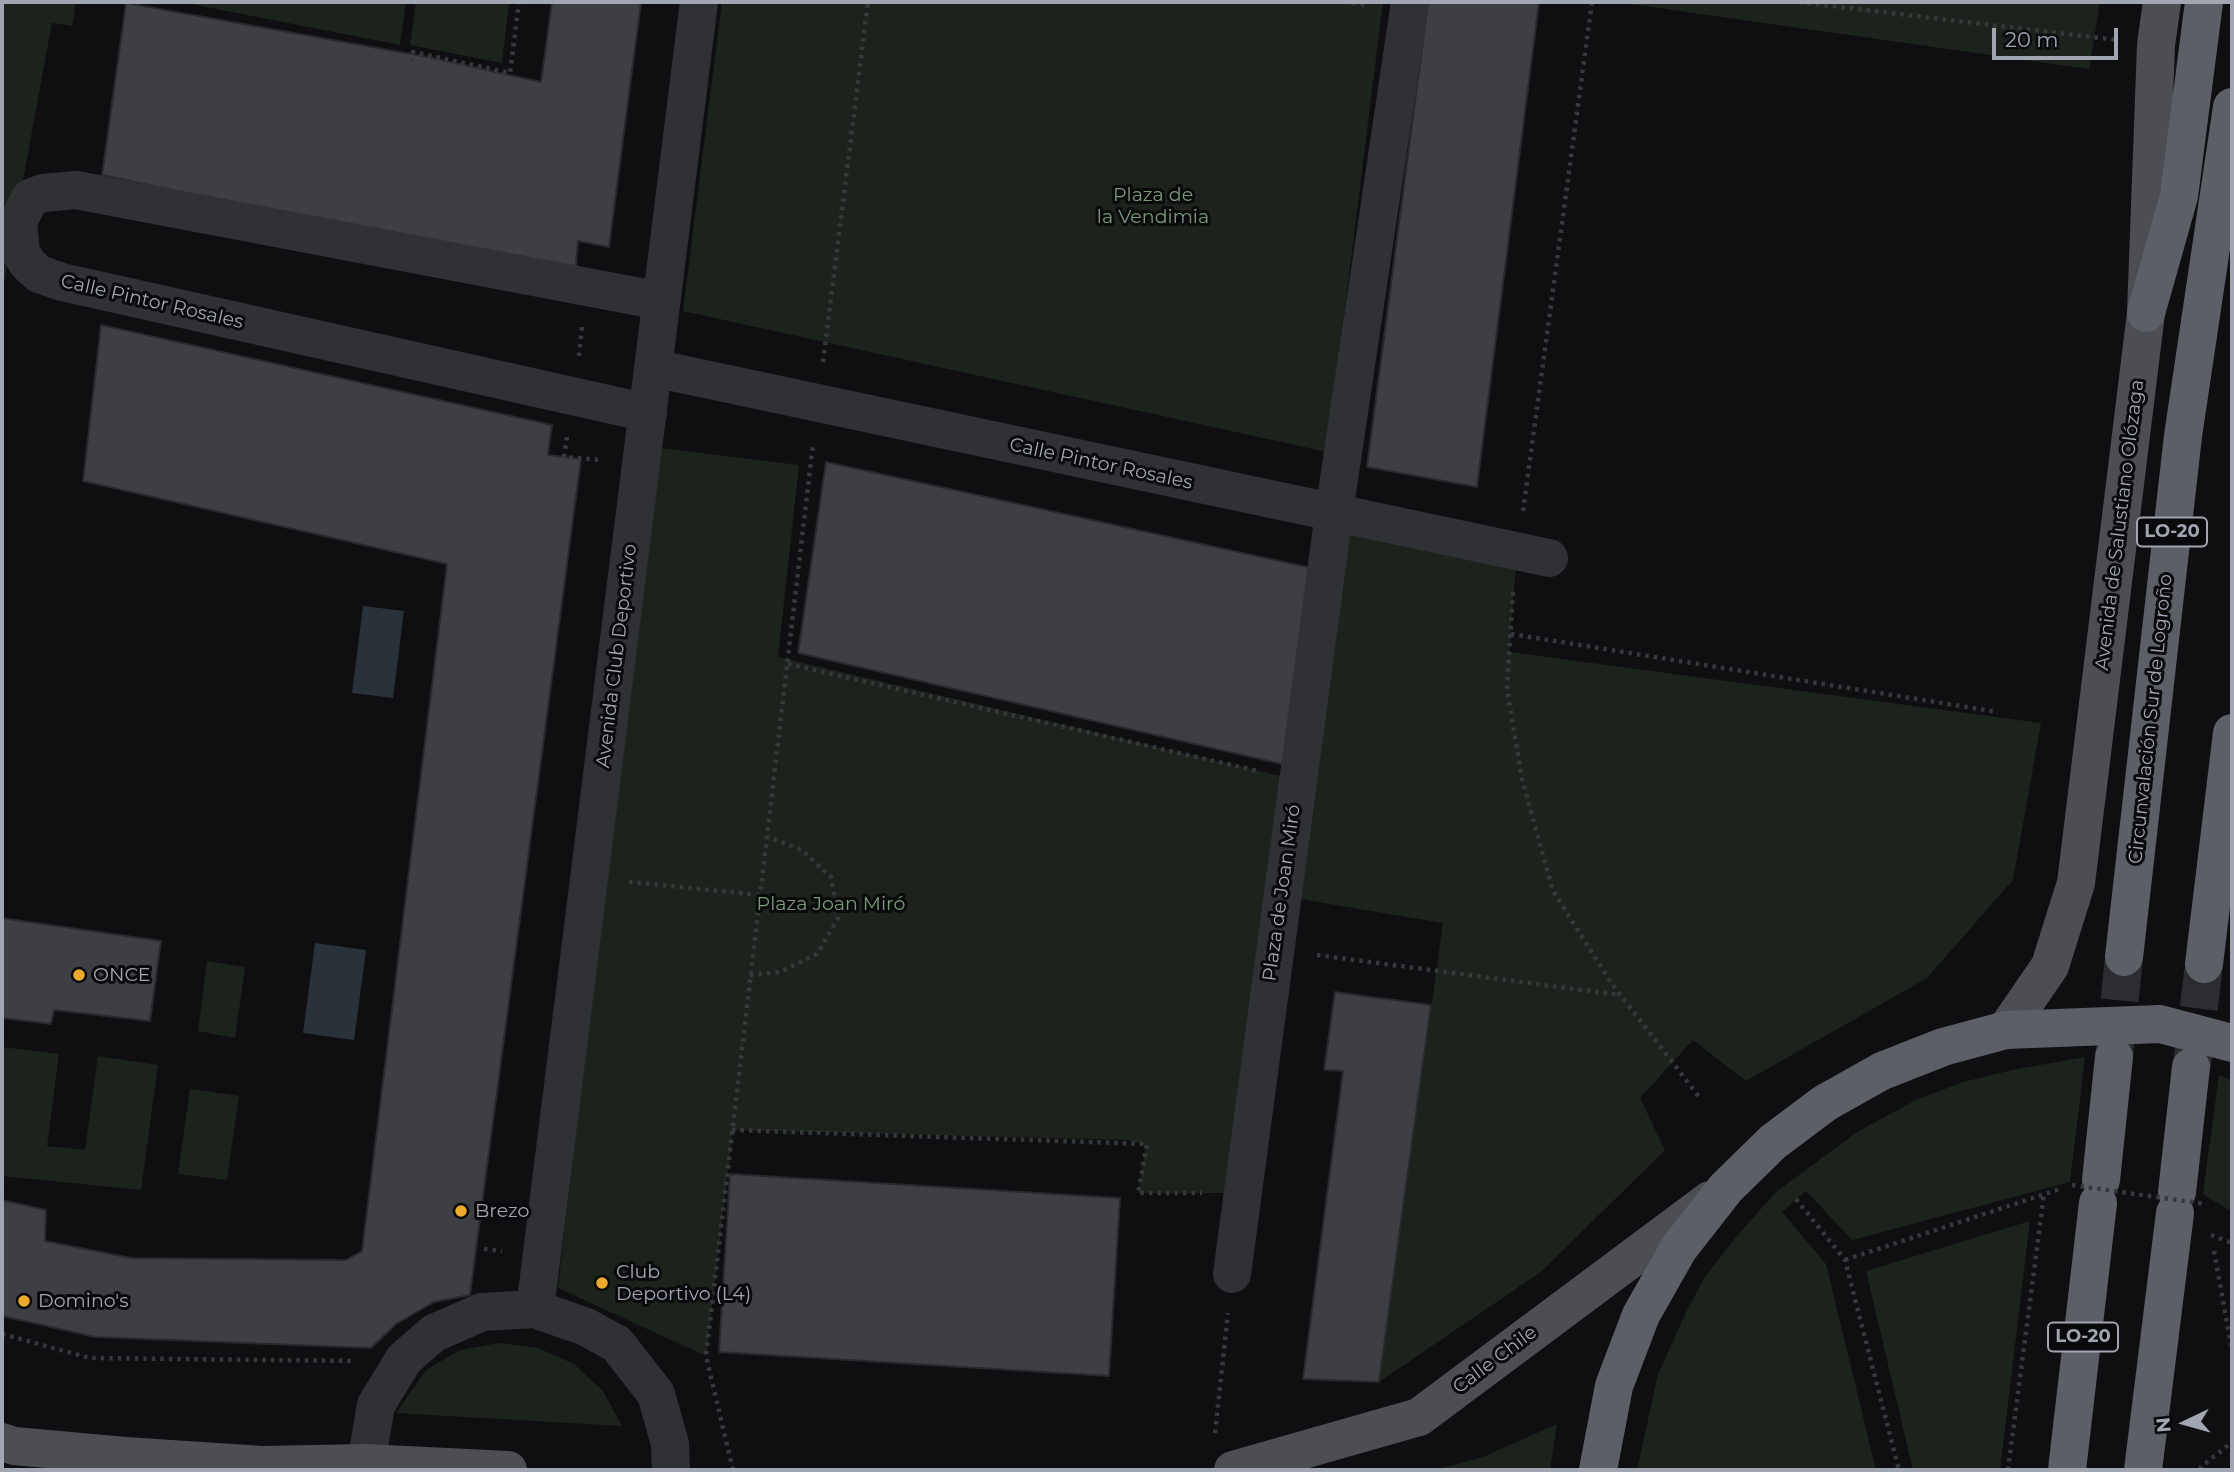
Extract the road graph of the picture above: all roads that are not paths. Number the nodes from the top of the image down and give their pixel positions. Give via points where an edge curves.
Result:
1 (699, 2) edge
2 (1410, 2) edge
3 (2162, 2) edge
4 (2204, 2) edge
5 (2232, 107) edge
6 (661, 301) junction
7 (2146, 313) junction
8 (653, 368) junction
9 (648, 413) junction
10 (1334, 513) junction
11 (1549, 558) dead end
12 (2232, 733) edge
13 (2124, 957) tunnel mouth
14 (2204, 964) tunnel mouth
15 (2006, 1030) junction
16 (2232, 1043) edge
17 (2114, 1057) tunnel mouth
18 (2191, 1067) tunnel mouth
19 (1726, 1188) junction
20 (1232, 1274) road end
21 (535, 1309) junction
22 (2, 1443) edge
23 (1223, 1457) edge
24 (365, 1466) edge
25 (508, 1470) edge
26 (671, 1470) edge
27 (1598, 1470) edge
28 (2067, 1470) edge
29 (2143, 1470) edge

1 - 6 street, Avenida Club Deportivo
2 - 10 street
3 - 7 main road, Avenida de Salustiano Olózaga via 2156,45
4 - 7 highway via 2179,196
5 - 13 highway, Circunvalación Sur de Logroño / LO-20 via 2183,436
6 - 8 street, Avenida Club Deportivo
6 - 9 street, Calle Pintor Rosales via 76,190 30,198 19,222 21,253 28,264 39,274 62,282
7 - 15 main road, Avenida de Salustiano Olózaga via 2076,883 2050,966
8 - 9 street, Avenida Club Deportivo
8 - 10 street, Calle Pintor Rosales
9 - 21 street, Avenida Club Deportivo
10 - 11 street, Calle Pintor Rosales
10 - 20 street, Plaza de Joan Miró
12 - 14 highway
15 - 16 highway via 2160,1024
15 - 19 highway via 1943,1047 1882,1071 1825,1103 1773,1142
17 - 28 highway, LO-20 via 2090,1189
18 - 29 highway via 2185,1203
19 - 23 main road, Calle Chile via 1419,1417
19 - 27 highway via 1679,1248 1641,1315 1614,1386
21 - 24 street via 482,1312 434,1333 404,1359 376,1405
21 - 26 street via 617,1344 656,1394 670,1444
22 - 24 main road via 261,1465
24 - 25 main road

